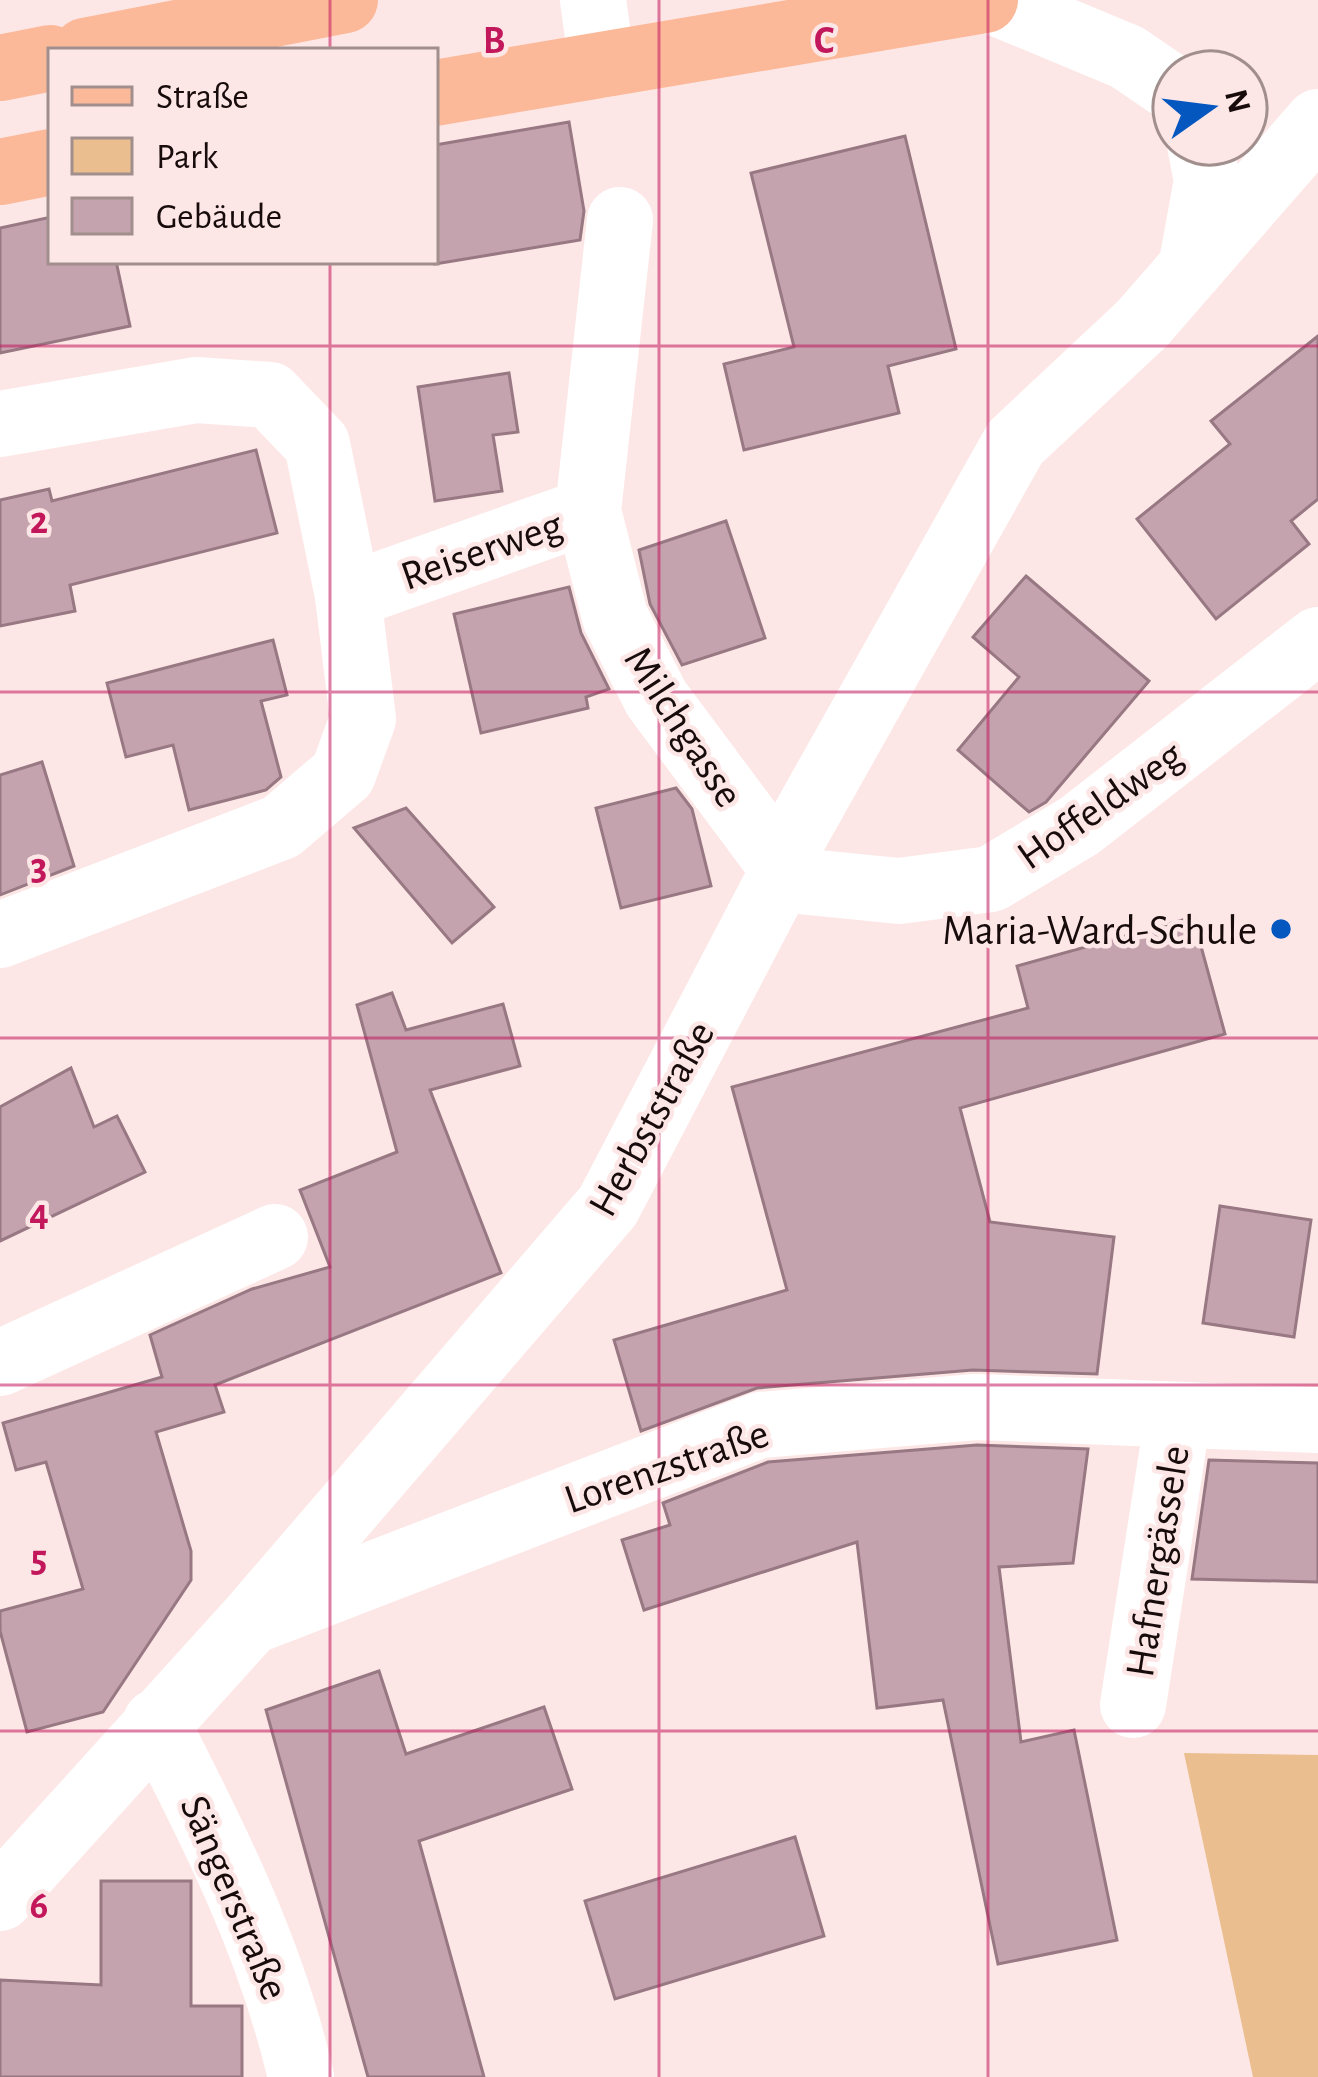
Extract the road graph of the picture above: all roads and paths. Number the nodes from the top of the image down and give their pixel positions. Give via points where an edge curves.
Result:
1 (345, 0) edge
2 (593, 0) edge
3 (987, 0) edge
4 (100, 48) edge
5 (48, 59) edge
6 (602, 65) junction
7 (0, 68) edge
8 (1150, 73) edge
9 (438, 93) edge
10 (1318, 122) edge
11 (48, 163) edge
12 (1205, 168) edge
13 (0, 172) edge
14 (620, 220) dead end
15 (1191, 268) junction
16 (0, 424) edge
17 (588, 511) junction
18 (348, 596) junction
19 (1318, 640) edge
20 (779, 871) junction
21 (0, 935) edge
22 (275, 1237) dead end
23 (0, 1363) edge
24 (1178, 1416) junction
25 (1318, 1420) edge
26 (251, 1621) junction
27 (1133, 1706) dead end
28 (156, 1722) junction
29 (0, 1898) edge
30 (301, 2077) edge

1 - 4 main road
2 - 6 street
3 - 6 main road
3 - 8 street
5 - 7 main road
6 - 9 main road
10 - 15 street, Herbststraße
11 - 13 main road
12 - 15 street
14 - 17 street, Reiserweg
15 - 20 street, Herbststraße via 1015,443
16 - 18 street via 196,390 270,395 317,445
17 - 18 street, Reiserweg
17 - 20 street, Milchgasse via 615,617 656,698
18 - 21 street, Reiserweg via 363,719 343,774 281,827
19 - 20 street, Hoffeldweg via 1079,826 991,879 899,891
20 - 26 street, Herbststraße via 608,1206
22 - 23 street
24 - 25 street, Lorenzstraße
24 - 26 street, Lorenzstraße via 976,1407 760,1425
24 - 27 street, Hafnergässele
26 - 28 street, Herbststraße
28 - 29 street, Herbststraße
28 - 30 street, Sängerstraße via 232,1872 284,2006

